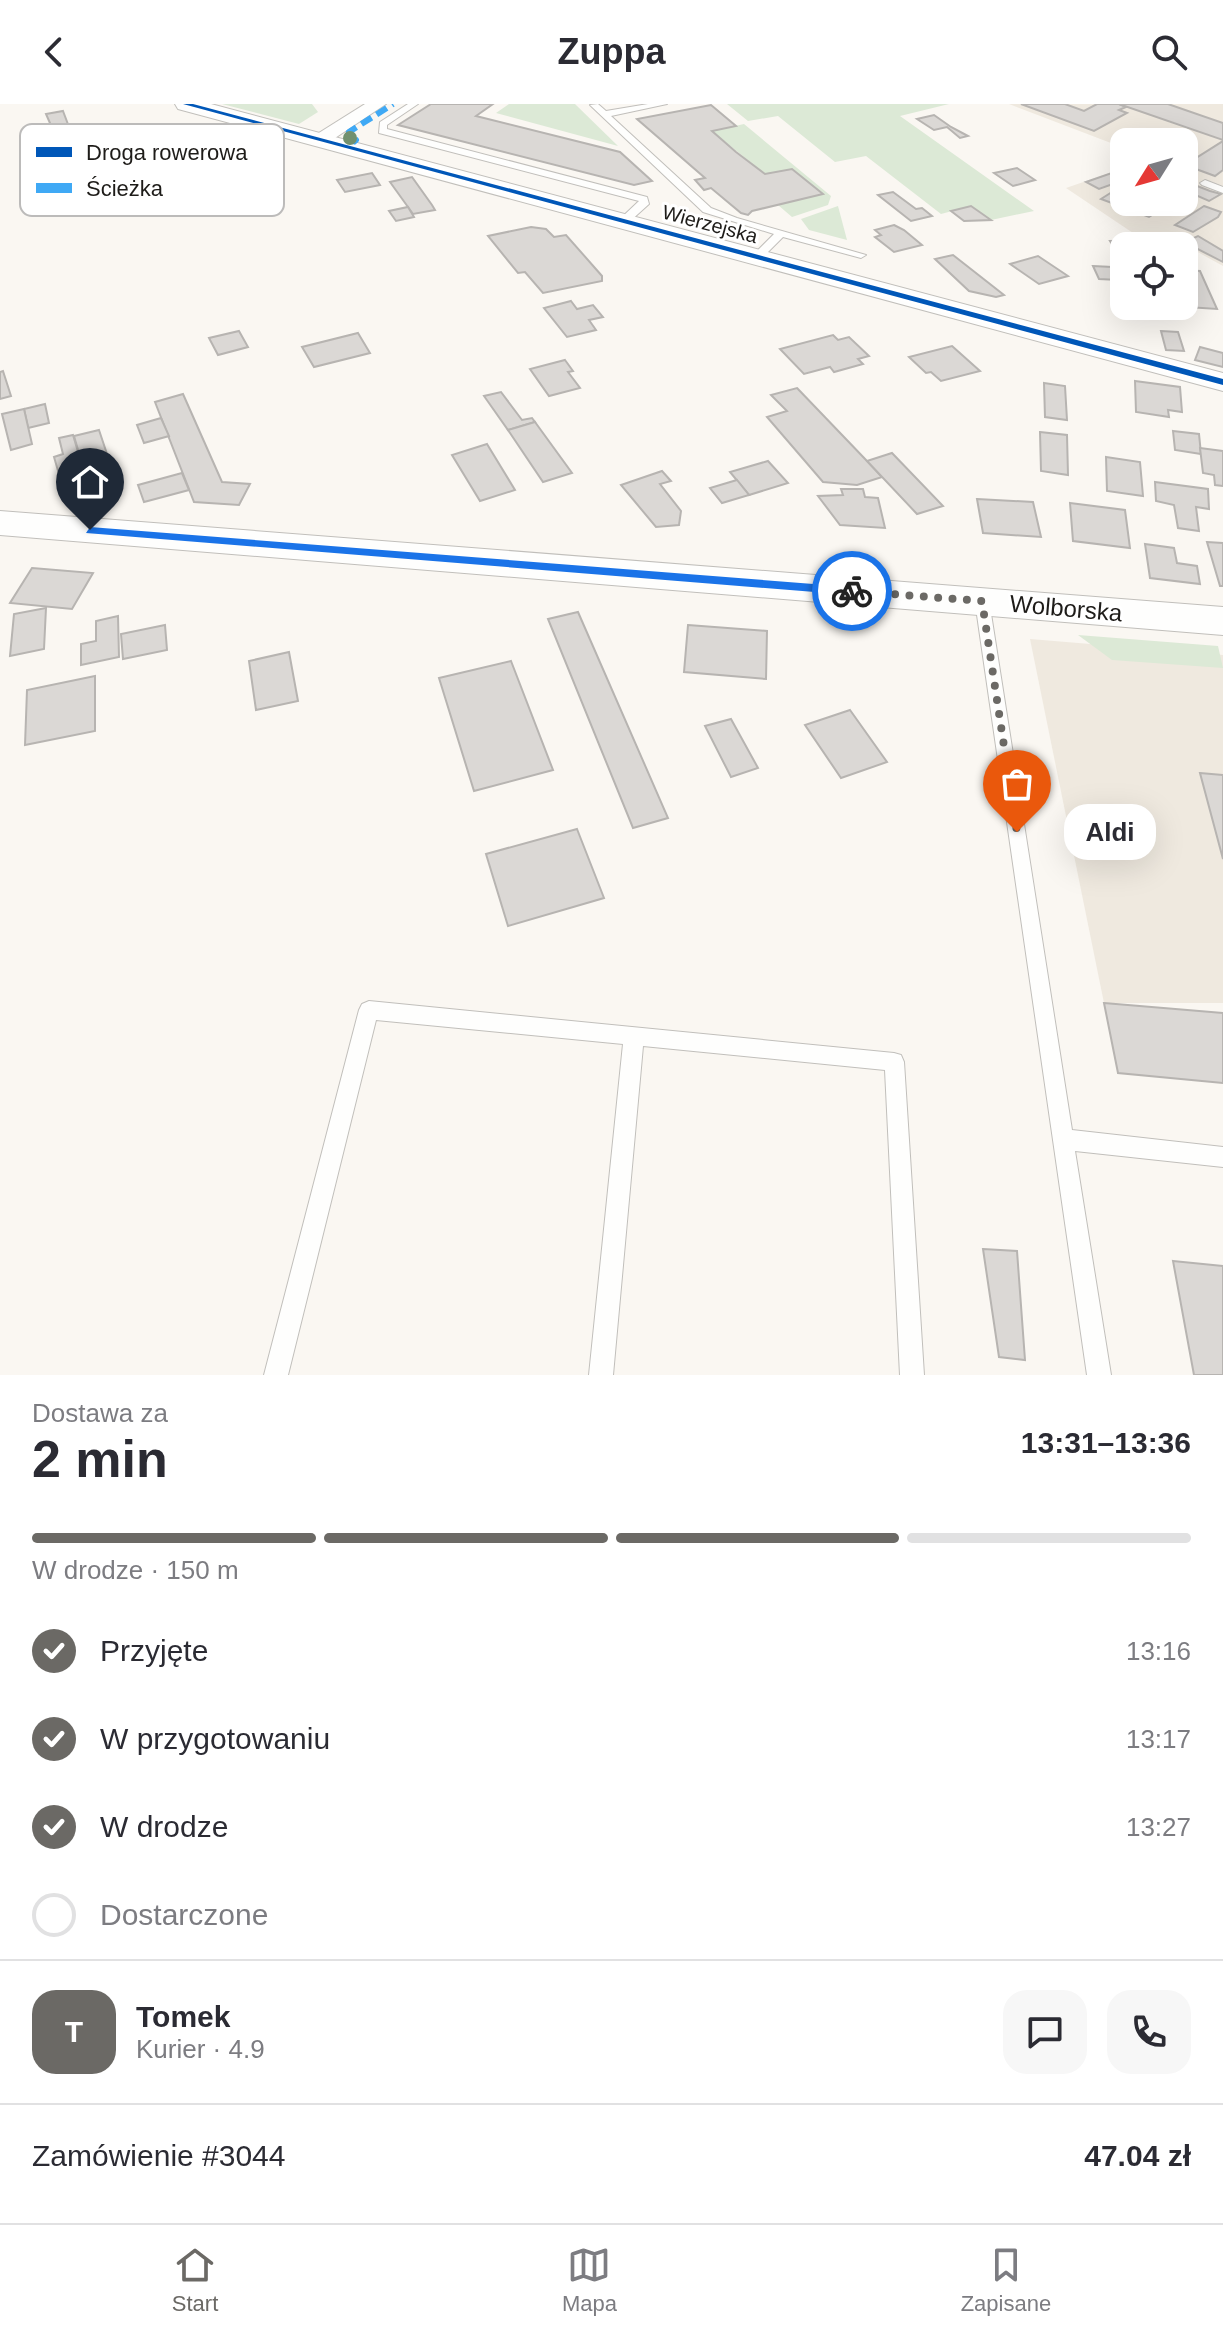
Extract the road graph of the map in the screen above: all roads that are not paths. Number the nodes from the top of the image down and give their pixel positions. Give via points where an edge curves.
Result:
1 (186, 104) edge
2 (377, 104) edge
3 (414, 104) edge
4 (663, 104) edge
5 (594, 105) edge
6 (606, 114) junction
7 (260, 124) edge
8 (284, 130) edge
9 (320, 140) junction
10 (1205, 183) dead end
11 (1223, 190) edge
12 (624, 221) junction
13 (782, 232) junction
14 (861, 255) dead end
15 (756, 258) junction
16 (1223, 382) edge
17 (0, 523) edge
18 (982, 601) junction
19 (1223, 621) edge
20 (634, 1036) junction
21 (1064, 1139) junction
22 (1223, 1157) edge
23 (276, 1375) edge
24 (601, 1375) edge
25 (912, 1375) edge
26 (1099, 1375) edge

1 - 7 street, Wierzejska
2 - 9 street
3 - 12 lane via 383,124 382,131 644,199
4 - 6 lane
5 - 6 lane
6 - 13 lane via 707,210
8 - 9 street, Wierzejska
9 - 12 street, Wierzejska
10 - 11 lane
12 - 15 street, Wierzejska
13 - 14 lane
13 - 15 lane
15 - 16 street, Wierzejska
17 - 18 main road, Wolborska
18 - 19 main road, Wolborska
18 - 21 lane
20 - 23 lane via 369,1010
20 - 24 lane
20 - 25 lane via 894,1062
21 - 22 lane
21 - 26 lane

